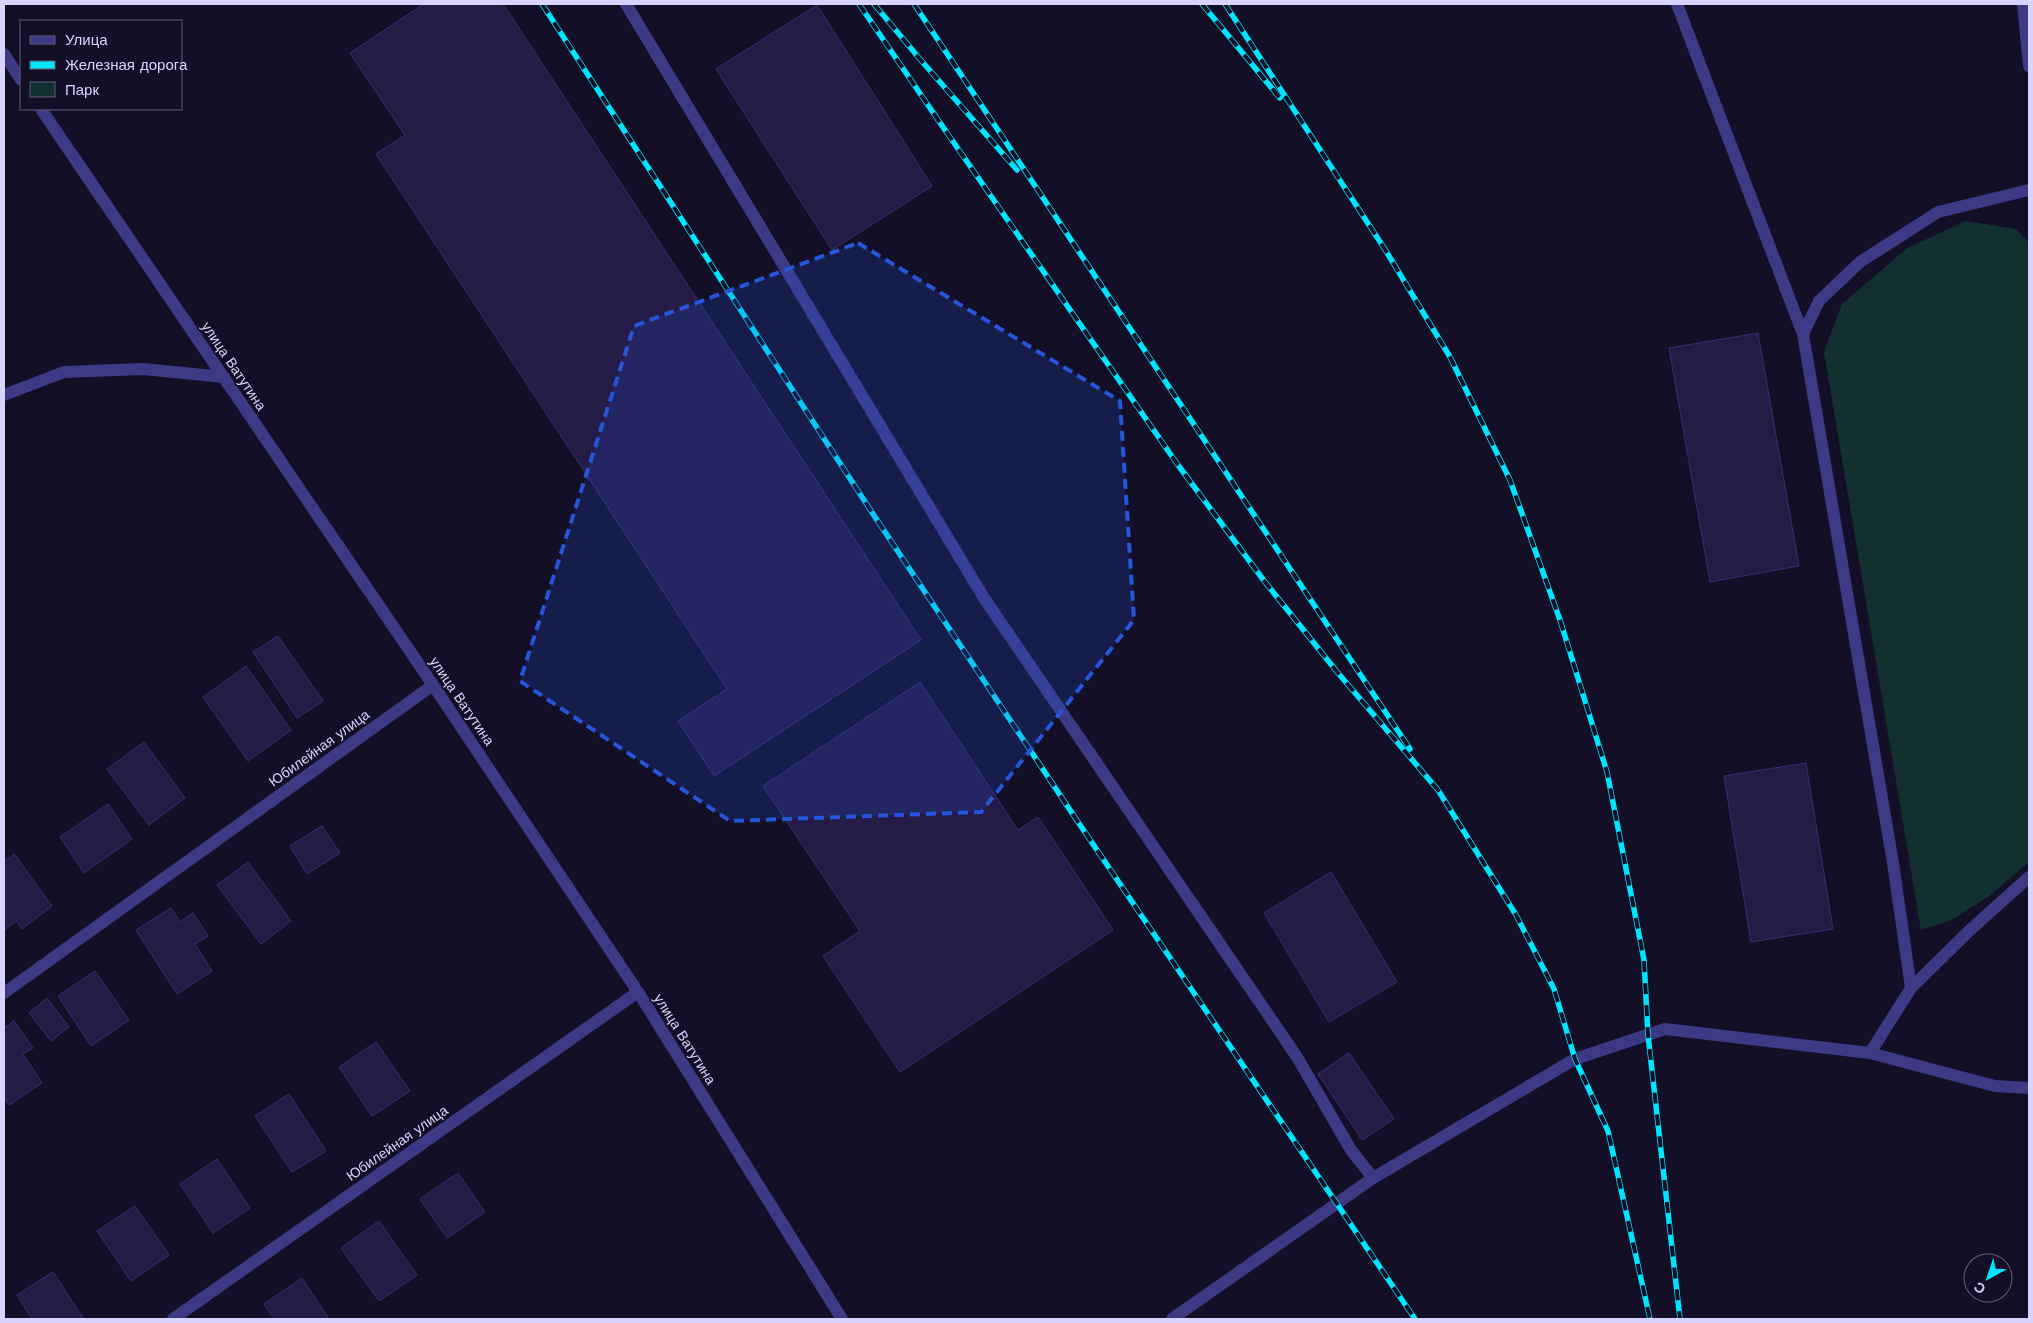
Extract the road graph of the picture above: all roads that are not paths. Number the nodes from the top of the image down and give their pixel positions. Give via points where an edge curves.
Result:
1 (626, 4) edge
2 (1677, 4) edge
3 (2023, 4) edge
4 (4, 54) edge
5 (2029, 66) edge
6 (20, 78) edge
7 (42, 110) edge
8 (2029, 190) edge
9 (1803, 334) junction
10 (224, 377) junction
11 (4, 395) edge
12 (433, 685) junction
13 (2029, 876) edge
14 (1912, 988) junction
15 (4, 992) edge
16 (638, 992) junction
17 (1870, 1053) junction
18 (2029, 1088) edge
19 (1373, 1178) junction
20 (173, 1319) edge
21 (842, 1319) edge
22 (1172, 1319) edge

1 - 19 street via 984,598 1291,1048 1351,1150
2 - 9 street
3 - 5 street
4 - 6 street
7 - 10 street, улица Ватутина
8 - 9 street via 1938,212 1860,262 1819,301
9 - 14 street
10 - 11 street via 143,369 64,372
10 - 12 street, улица Ватутина
12 - 15 street, Юбилейная улица
12 - 16 street, улица Ватутина
13 - 14 street
14 - 17 street
16 - 20 street, Юбилейная улица
16 - 21 street, улица Ватутина
17 - 18 street via 1996,1086
17 - 19 street via 1666,1029 1575,1059
19 - 22 street

